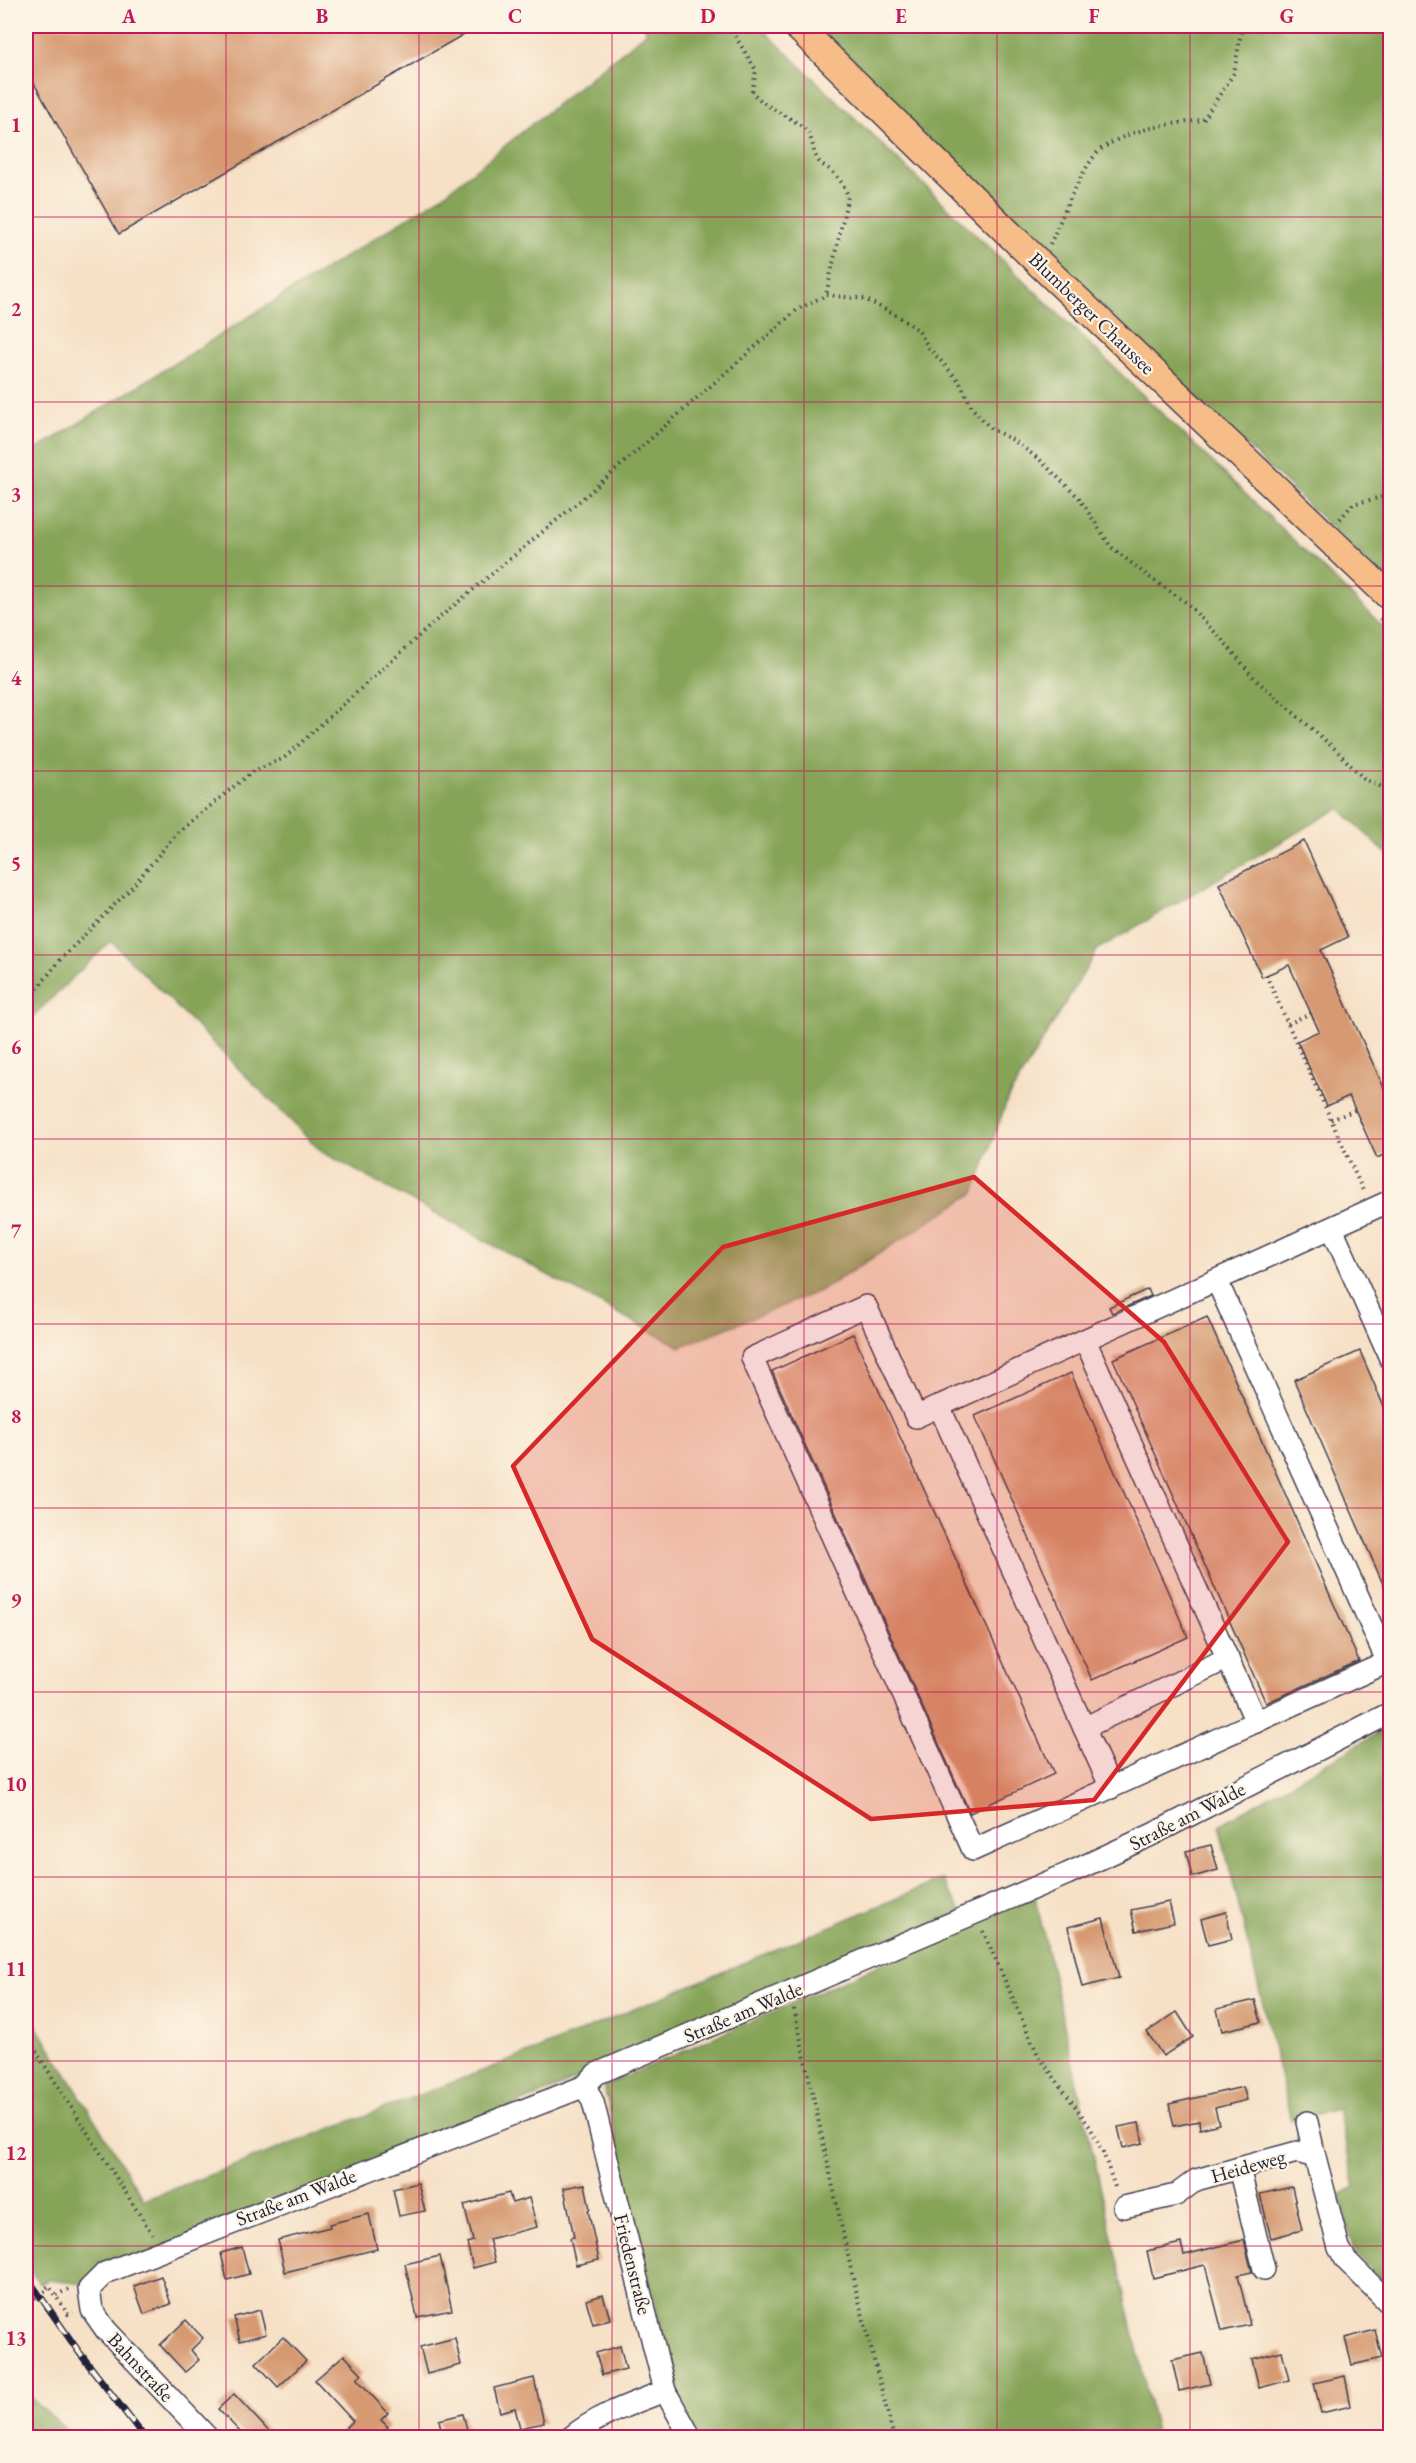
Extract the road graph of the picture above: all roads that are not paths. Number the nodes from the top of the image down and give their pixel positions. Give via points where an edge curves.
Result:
1 (797, 26) edge
2 (1390, 597) edge
3 (1381, 1206) edge
4 (1332, 1228) junction
5 (1217, 1281) junction
6 (1085, 1340) junction
7 (1390, 1358) edge
8 (939, 1406) junction
9 (1227, 1658) junction
10 (1389, 1662) edge
11 (1390, 1713) edge
12 (1256, 1722) junction
13 (1084, 1728) junction
14 (1111, 1788) junction
15 (585, 2086) junction
16 (1307, 2122) dead end
17 (1315, 2157) junction
18 (1239, 2168) junction
19 (1124, 2207) road end
20 (1264, 2269) dead end
21 (82, 2288) joint
22 (1390, 2304) edge
23 (665, 2391) junction
24 (208, 2438) edge
25 (570, 2438) edge
26 (691, 2438) edge

1 - 2 main road, Blumberger Chaussee
3 - 4 street
4 - 5 street
4 - 7 street
5 - 6 street
5 - 10 street
6 - 8 street
6 - 9 street
8 - 13 street
8 - 14 street via 916,1417 866,1306 752,1358 973,1850
9 - 12 street
9 - 13 street
10 - 12 street
11 - 15 street, Straße am Walde via 1151,1835 596,2074
12 - 14 street
13 - 14 street
15 - 21 street, Straße am Walde via 162,2249 105,2273
15 - 23 street, Friedenstraße
16 - 17 street
17 - 18 street, Heideweg via 1297,2152
17 - 22 street, Heideweg via 1339,2248
18 - 19 street, Heideweg via 1196,2180 1176,2195
18 - 20 street
21 - 24 street, Bahnstraße via 106,2330
23 - 25 street via 614,2410
23 - 26 street, Friedenstraße

